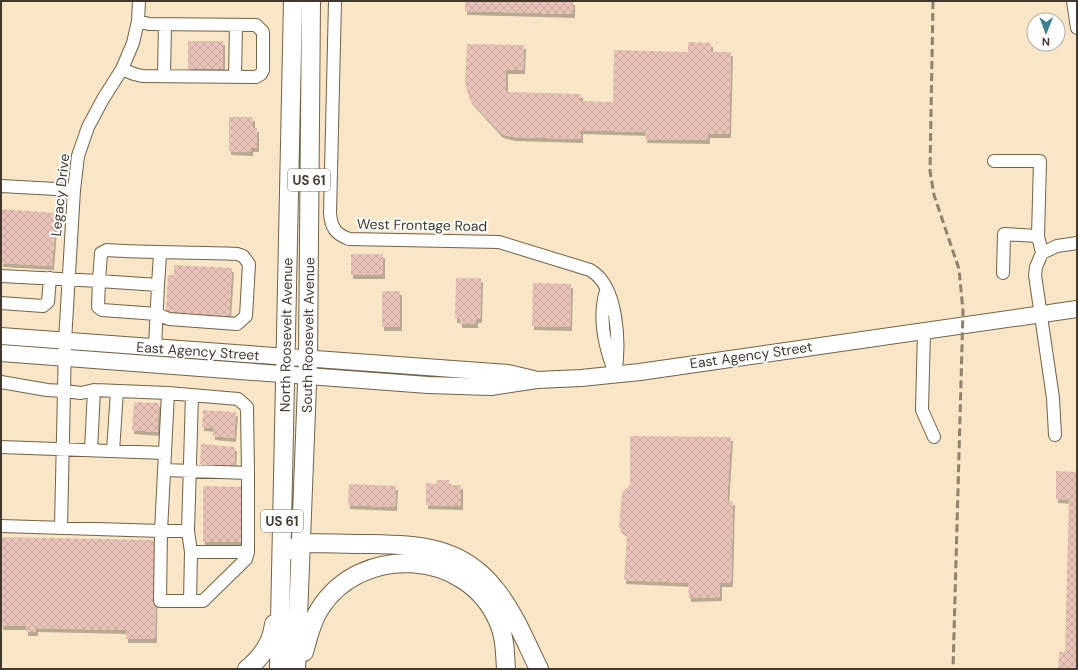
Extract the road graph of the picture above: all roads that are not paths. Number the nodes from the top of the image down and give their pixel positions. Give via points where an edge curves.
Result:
1 (139, 1) edge
2 (294, 1) edge
3 (311, 1) edge
4 (334, 1) edge
5 (1073, 1) edge
6 (138, 21) junction
7 (165, 24) junction
8 (236, 25) junction
9 (1077, 28) edge
10 (122, 69) junction
11 (164, 76) junction
12 (235, 77) junction
13 (994, 161) dead end
14 (1, 186) edge
15 (74, 190) junction
16 (1038, 236) junction
17 (1077, 243) edge
18 (166, 253) junction
19 (1042, 253) junction
20 (1003, 273) dead end
21 (1, 276) edge
22 (50, 278) junction
23 (68, 279) junction
24 (99, 281) junction
25 (158, 285) junction
26 (1, 304) edge
27 (1077, 309) edge
28 (157, 314) junction
29 (1041, 314) junction
30 (924, 330) junction
31 (1, 336) edge
32 (65, 341) junction
33 (155, 348) junction
34 (1, 353) edge
35 (64, 358) junction
36 (286, 365) junction
37 (308, 367) junction
38 (615, 375) junction
39 (1, 382) edge
40 (94, 390) junction
41 (64, 391) junction
42 (117, 391) junction
43 (168, 393) junction
44 (192, 395) junction
45 (1055, 435) dead end
46 (934, 437) dead end
47 (1, 447) edge
48 (64, 448) junction
49 (91, 450) junction
50 (113, 451) junction
51 (165, 453) junction
52 (164, 470) junction
53 (189, 471) junction
54 (248, 473) junction
55 (1, 526) edge
56 (61, 528) junction
57 (161, 531) junction
58 (188, 531) junction
59 (301, 543) junction
60 (191, 552) junction
61 (248, 552) junction
62 (281, 557) junction
63 (280, 584) junction
64 (190, 601) junction
65 (247, 669) edge
66 (279, 669) edge
67 (296, 669) edge
68 (301, 669) edge
69 (506, 669) edge
70 (539, 669) edge

1 - 6 street, Legacy Drive
2 - 36 highway, North Roosevelt Avenue / US 61
3 - 37 highway, South Roosevelt Avenue / US 61
4 - 38 street, West Frontage Road via 330,213 334,230 349,239 510,244 590,270 602,279 606,290 603,317 607,348
5 - 9 street
6 - 7 street
6 - 10 street, Legacy Drive via 133,43
7 - 8 street
7 - 11 street
8 - 12 street
8 - 12 street via 256,25 263,32 263,70 256,77
10 - 11 street via 134,74
10 - 15 street, Legacy Drive via 88,127 78,156
11 - 12 street
13 - 16 street via 1040,161
14 - 15 street
15 - 23 street, Legacy Drive
16 - 19 street
16 - 20 street via 1004,234
17 - 19 street via 1057,246
18 - 24 street via 106,250 101,253
18 - 25 street
18 - 28 street via 243,256 249,264 246,316 237,324 169,318
19 - 29 street via 1034,275
21 - 22 street
22 - 23 street
22 - 26 street via 48,302 43,306
23 - 24 street
23 - 32 street, Legacy Drive
24 - 25 street
24 - 28 street via 98,307 102,310
25 - 28 street
27 - 29 main road, East Agency Street
28 - 33 street
29 - 30 main road, East Agency Street
29 - 45 street via 1053,398
30 - 38 main road, East Agency Street
30 - 46 street via 922,410
31 - 32 main road, East Agency Street
32 - 33 main road, East Agency Street
32 - 35 street, Legacy Drive
33 - 36 main road, East Agency Street
34 - 35 main road, East Agency Street
35 - 36 main road, East Agency Street
35 - 41 street, Legacy Drive
36 - 37 main road, East Agency Street
36 - 62 highway, North Roosevelt Avenue / US 61
37 - 38 main road, East Agency Street via 479,387
37 - 59 highway, South Roosevelt Avenue / US 61
39 - 41 street
40 - 41 street via 81,393
40 - 42 street
40 - 49 street
41 - 48 street, Legacy Drive
42 - 43 street
42 - 50 street
43 - 44 street
43 - 51 street
44 - 53 street
44 - 54 street via 238,399 247,407
47 - 48 street
48 - 49 street
48 - 56 street, Legacy Drive
49 - 50 street
50 - 51 street
51 - 52 street
52 - 53 street
52 - 57 street
53 - 54 street
53 - 58 street
54 - 61 street
55 - 56 street
56 - 57 street
57 - 58 street
57 - 64 street via 160,601
58 - 60 street
59 - 62 highway
59 - 67 highway, South Roosevelt Avenue / US 61
59 - 70 highway via 414,545 433,549 463,562 482,575 505,602
60 - 61 street
60 - 64 street
61 - 64 street via 246,559 203,601
62 - 63 highway, North Roosevelt Avenue / US 61
63 - 65 highway via 273,635 265,651
63 - 66 highway, North Roosevelt Avenue / US 61
68 - 69 highway via 311,627 329,596 352,576 371,568 403,562 434,566 451,573 479,592 498,620 503,634

